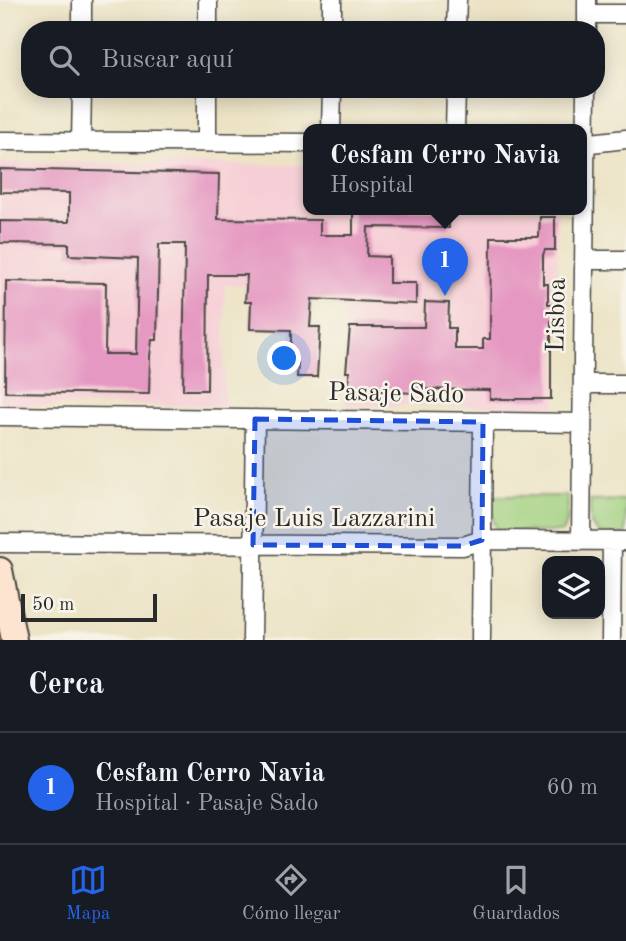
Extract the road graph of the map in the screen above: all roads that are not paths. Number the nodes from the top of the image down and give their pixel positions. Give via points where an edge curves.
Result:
1 (82, 0) edge
2 (208, 0) edge
3 (332, 0) edge
4 (457, 0) edge
5 (587, 14) edge
6 (626, 14) edge
7 (82, 21) edge
8 (208, 21) edge
9 (332, 21) edge
10 (456, 21) edge
11 (82, 98) edge
12 (207, 98) edge
13 (332, 98) edge
14 (456, 98) edge
15 (586, 98) edge
16 (331, 124) edge
17 (455, 124) edge
18 (584, 124) edge
19 (626, 139) edge
20 (0, 141) edge
21 (81, 142) junction
22 (207, 142) junction
23 (303, 143) edge
24 (587, 143) edge
25 (584, 215) edge
26 (584, 260) junction
27 (626, 260) edge
28 (583, 384) junction
29 (626, 384) edge
30 (0, 416) edge
31 (255, 419) junction
32 (483, 422) junction
33 (582, 422) junction
34 (482, 540) junction
35 (581, 541) junction
36 (619, 541) edge
37 (0, 543) edge
38 (253, 545) junction
39 (0, 570) edge
40 (14, 640) edge
41 (252, 640) edge
42 (481, 640) edge
43 (611, 640) edge

1 - 7 street
2 - 8 street
3 - 9 street
4 - 10 street
5 - 6 street
11 - 21 street
12 - 22 street
13 - 16 street
14 - 17 street
15 - 18 street, Lisboa
19 - 24 street
20 - 21 street
21 - 22 street
22 - 23 street
25 - 26 street, Lisboa
26 - 27 street
26 - 28 street, Lisboa
28 - 29 street
28 - 33 street, Lisboa
30 - 31 street, Pasaje Sado
31 - 32 street, Pasaje Sado
31 - 38 street
32 - 33 street, Pasaje Sado
32 - 34 street
33 - 35 street, Lisboa
34 - 35 street, Pasaje Luis Lazzarini
34 - 38 street, Pasaje Luis Lazzarini via 463,546
34 - 42 street
35 - 36 street, Pasaje Luis Lazzarini
36 - 43 street
37 - 38 street, Pasaje Luis Lazzarini
38 - 41 street
39 - 40 main road

